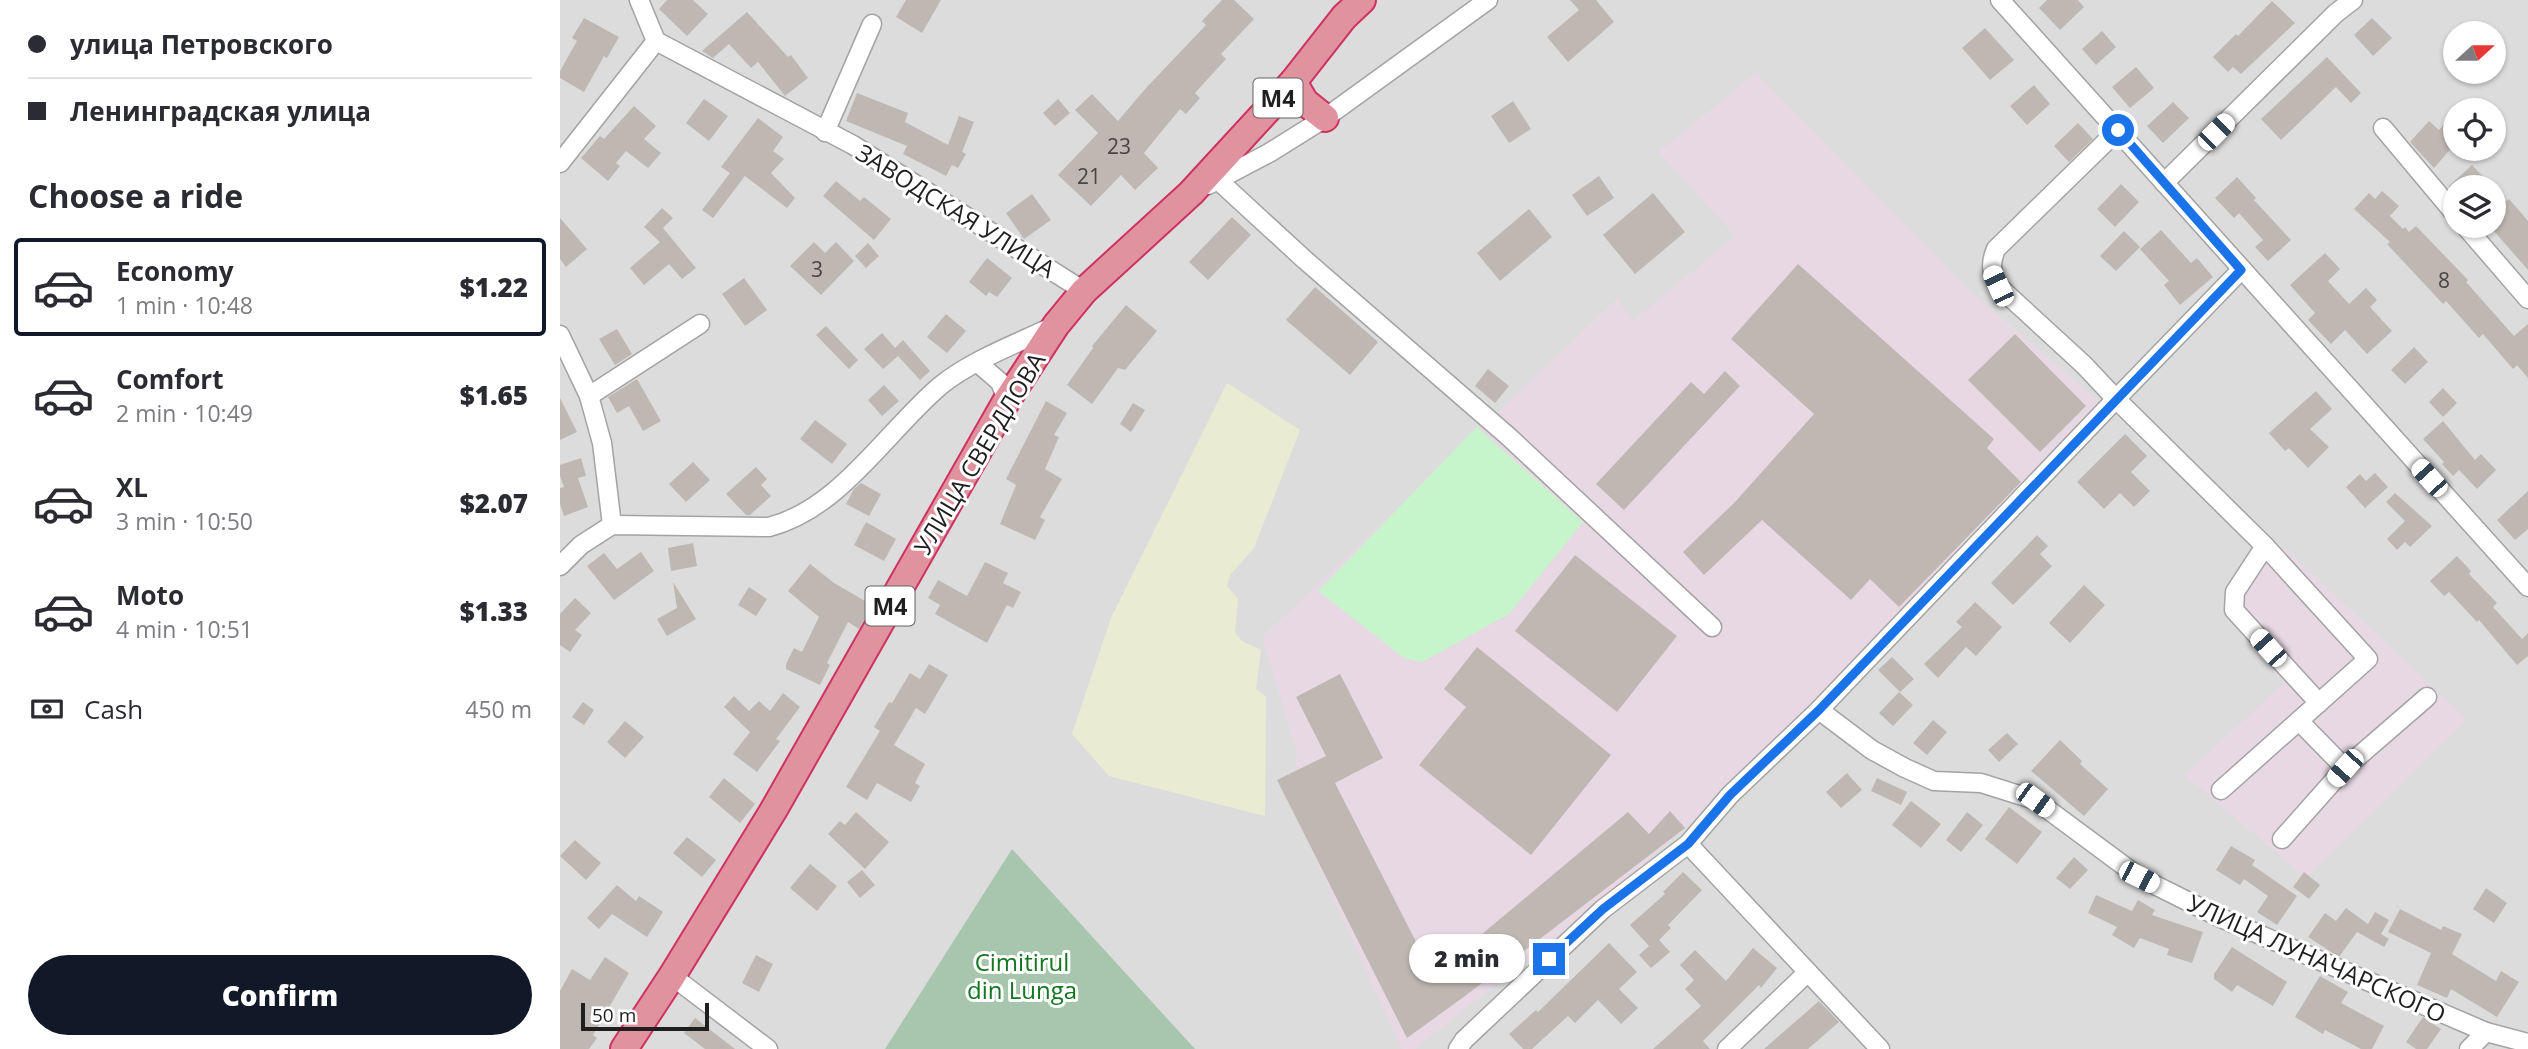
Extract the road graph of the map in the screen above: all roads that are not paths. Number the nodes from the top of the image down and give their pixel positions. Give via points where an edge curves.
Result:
1 (638, 0) edge
2 (1488, 0) edge
3 (2000, 0) edge
4 (2353, 0) edge
5 (1347, 6) edge
6 (872, 23) dead end
7 (656, 41) junction
8 (1293, 82) junction
9 (1325, 118) junction
10 (2383, 128) dead end
11 (2118, 130) junction
12 (825, 132) junction
13 (560, 163) edge
14 (1219, 181) junction
15 (2164, 184) junction
16 (1191, 193) junction
17 (2443, 200) edge
18 (2475, 238) edge
19 (2241, 270) junction
20 (1084, 291) junction
21 (2528, 299) edge
22 (699, 324) dead end
23 (1056, 325) junction
24 (560, 335) edge
25 (978, 363) junction
26 (589, 396) junction
27 (2116, 399) junction
28 (1007, 400) junction
29 (612, 525) junction
30 (581, 545) junction
31 (2265, 546) junction
32 (560, 547) edge
33 (560, 566) edge
34 (2526, 582) edge
35 (1712, 627) dead end
36 (2427, 697) dead end
37 (2319, 703) junction
38 (1819, 710) junction
39 (2299, 721) junction
40 (2345, 768) junction
41 (2221, 790) dead end
42 (2282, 839) dead end
43 (1688, 844) junction
44 (1808, 972) junction
45 (672, 976) junction
46 (2486, 1032) junction
47 (2528, 1043) edge
48 (1466, 1046) edge
49 (624, 1049) edge
50 (768, 1049) edge
51 (1727, 1049) edge
52 (1880, 1049) edge
53 (2469, 1049) edge

1 - 7 street
2 - 9 street, УЛИЦА СВЕРДЛОВА
3 - 11 street
4 - 15 street
5 - 8 highway, M4
6 - 12 street
7 - 12 street, ЗАВОДСКАЯ УЛИЦА
7 - 13 street
8 - 9 highway via 1305,102
8 - 16 highway, M4
9 - 14 street, УЛИЦА СВЕРДЛОВА
10 - 17 street
11 - 15 street
11 - 27 street via 1996,249 1991,260 1998,286
12 - 20 street, ЗАВОДСКАЯ УЛИЦА via 853,145
14 - 16 street, УЛИЦА СВЕРДЛОВА
14 - 35 street via 1509,437
15 - 19 street
16 - 20 highway, УЛИЦА СВЕРДЛОВА / M4
18 - 21 street
19 - 27 street
19 - 34 street
20 - 23 highway, УЛИЦА СВЕРДЛОВА / M4
22 - 26 street
23 - 25 street
23 - 28 highway, УЛИЦА СВЕРДЛОВА / M4
24 - 26 street
25 - 28 street via 1000,382
25 - 29 street via 943,384 829,496 790,522 769,527
26 - 29 street via 602,443
27 - 31 street
27 - 38 street
28 - 45 highway, УЛИЦА СВЕРДЛОВА / M4 via 780,799
29 - 30 street
30 - 32 street
30 - 33 street
31 - 37 street via 2235,592 2234,610
31 - 37 street via 2368,659
36 - 40 street
37 - 39 street
38 - 43 street via 1730,795
38 - 46 street, УЛИЦА ЛУНАЧАРСКОГО via 1872,750 1905,768 1934,781 1981,783 2035,800 2139,877 2221,918
39 - 40 street
39 - 41 street
40 - 42 street
43 - 44 street
43 - 48 street via 1603,909
44 - 51 street
44 - 52 street
45 - 49 highway, УЛИЦА СВЕРДЛОВА / M4
45 - 50 street
46 - 47 street, УЛИЦА ЛУНАЧАРСКОГО
46 - 53 street

